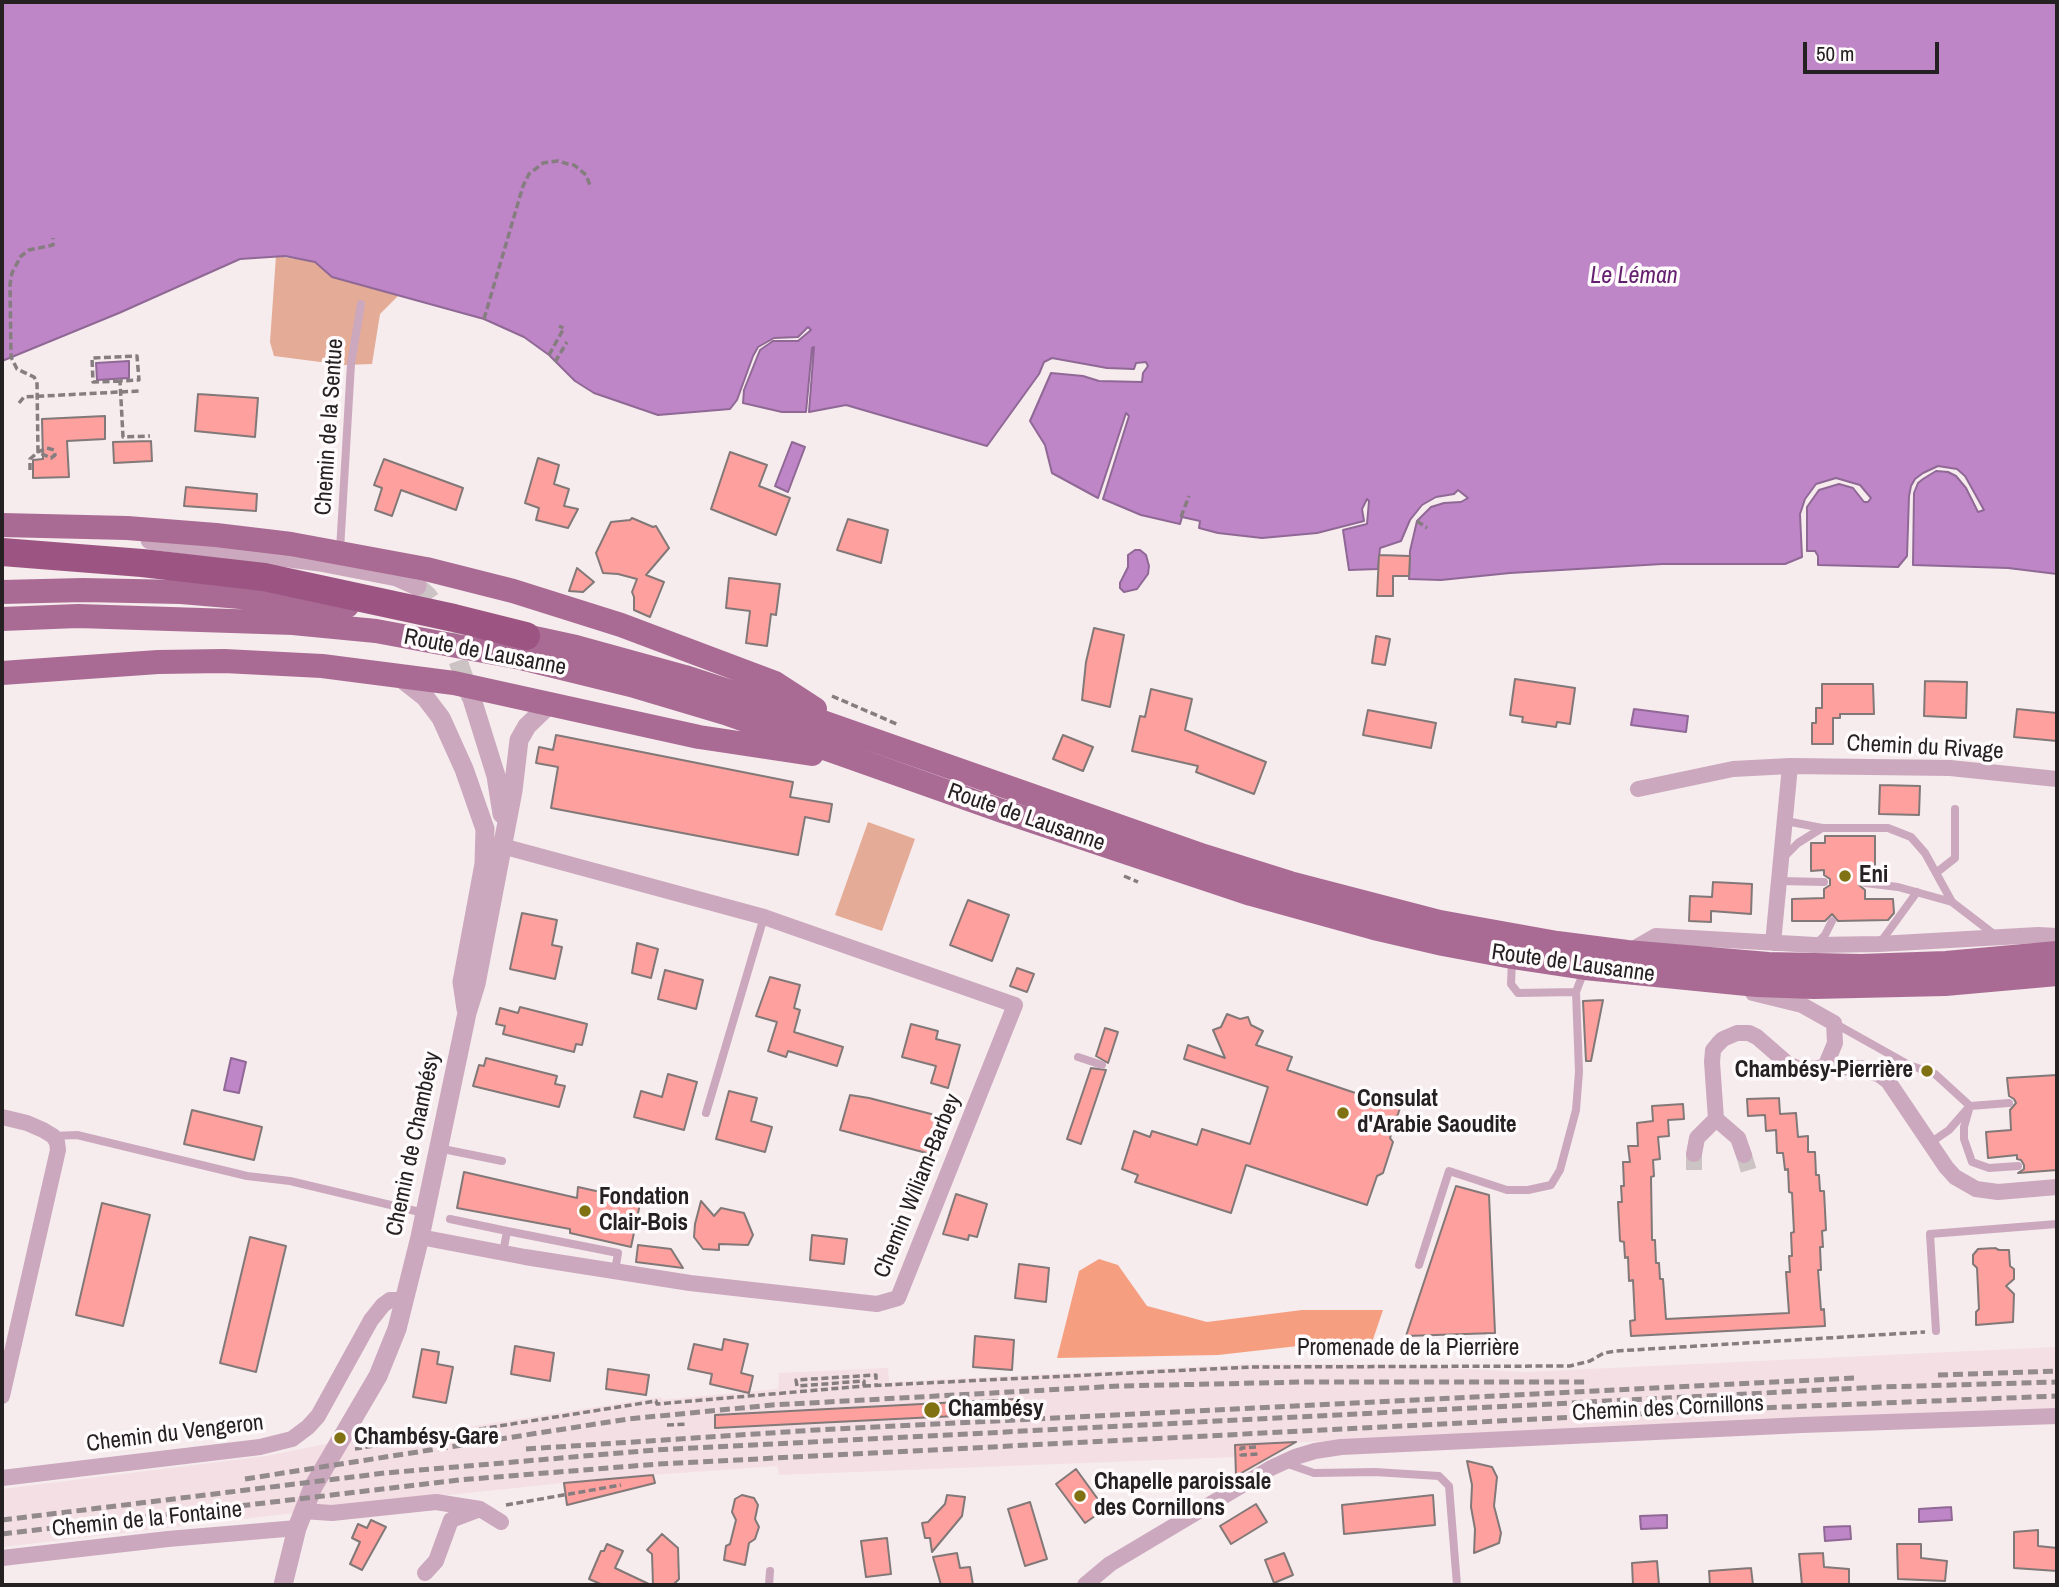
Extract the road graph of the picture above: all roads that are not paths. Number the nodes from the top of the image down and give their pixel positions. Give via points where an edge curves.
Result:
1 (361, 304) dead end
2 (2, 525) edge
3 (85, 526) junction
4 (2, 552) edge
5 (339, 553) junction
6 (417, 586) tunnel mouth
7 (2, 592) edge
8 (2, 619) edge
9 (526, 636) junction
10 (2, 673) edge
11 (397, 675) junction
12 (472, 699) tunnel mouth
13 (551, 703) junction
14 (851, 732) junction
15 (857, 760) junction
16 (1790, 766) junction
17 (2057, 779) edge
18 (1638, 789) dead end
19 (1955, 809) dead end
20 (1786, 821) junction
21 (1822, 828) junction
22 (503, 839) junction
23 (1783, 858) junction
24 (1936, 873) junction
25 (1780, 881) junction
26 (1824, 882) dead end
27 (1865, 883) dead end
28 (1917, 892) junction
29 (1952, 902) junction
30 (764, 917) junction
31 (1832, 921) dead end
32 (2057, 936) edge
33 (1998, 938) junction
34 (1773, 943) junction
35 (1880, 944) junction
36 (1815, 945) junction
37 (1627, 952) junction
38 (2057, 953) edge
39 (1512, 957) junction
40 (1585, 968) junction
41 (2057, 974) edge
42 (1698, 981) junction
43 (1576, 992) junction
44 (467, 1013) junction
45 (1834, 1023) junction
46 (1077, 1057) dead end
47 (1102, 1065) dead end
48 (1825, 1067) junction
49 (2009, 1103) dead end
50 (1970, 1106) junction
51 (706, 1113) dead end
52 (2, 1117) edge
53 (1716, 1119) junction
54 (53, 1136) junction
55 (1930, 1143) junction
56 (438, 1147) junction
57 (1694, 1154) tunnel mouth
58 (1744, 1154) tunnel mouth
59 (502, 1161) dead end
60 (2018, 1166) dead end
61 (2057, 1186) edge
62 (424, 1213) junction
63 (450, 1219) dead end
64 (2057, 1224) edge
65 (507, 1231) junction
66 (420, 1237) junction
67 (503, 1253) junction
68 (1419, 1265) dead end
69 (615, 1271) junction
70 (405, 1300) junction
71 (1936, 1331) road end
72 (2, 1396) edge
73 (2057, 1416) edge
74 (1277, 1465) junction
75 (2, 1478) edge
76 (480, 1509) junction
77 (300, 1519) junction
78 (501, 1522) dead end
79 (2, 1558) edge
80 (770, 1571) dead end
81 (425, 1573) dead end
82 (283, 1585) edge
83 (769, 1585) edge
84 (1085, 1585) edge
85 (1457, 1585) edge

1 - 5 lane, Chemin de la Sentue via 351,364
2 - 3 main road
3 - 5 main road via 203,533
3 - 6 street via 167,543 332,565 397,577
4 - 9 highway via 223,571 371,599
5 - 14 main road via 470,580 621,625 775,684
7 - 9 main road, Route de Lausanne via 131,590 267,597 402,613
8 - 15 main road, Route de Lausanne via 233,619 423,639 631,685
9 - 14 main road, Route de Lausanne via 685,677
10 - 11 main road via 224,661
11 - 13 main road
11 - 44 street via 425,697 441,718 485,829 484,864 462,982
12 - 22 street via 496,776
13 - 15 main road via 699,737
13 - 22 street, Chemin de Chambésy via 519,740
14 - 37 main road, Route de Lausanne via 1290,883 1440,922
15 - 39 main road, Route de Lausanne via 1251,894 1385,931
16 - 17 street, Chemin du Rivage via 1950,768
16 - 18 street, Chemin du Rivage via 1733,769
16 - 20 street
19 - 24 lane via 1955,859
20 - 21 lane
20 - 23 street
21 - 23 lane
21 - 24 lane via 1888,828 1911,837
22 - 30 street, Chemin Wiliam-Barbey
22 - 44 street, Chemin de Chambésy
23 - 25 street
24 - 29 lane
25 - 26 lane
25 - 34 street
27 - 28 lane
28 - 29 lane
28 - 35 lane
29 - 33 lane
30 - 51 lane
30 - 69 street, Chemin Wiliam-Barbey via 1015,1005 898,1298 877,1304
31 - 36 lane
32 - 33 street, Route de Lausanne
33 - 35 street, Route de Lausanne
34 - 36 street, Route de Lausanne
34 - 37 street, Route de Lausanne via 1656,936
35 - 36 street, Route de Lausanne
37 - 38 main road, Route de Lausanne via 1756,964 1861,966
39 - 40 main road, Route de Lausanne
39 - 43 lane via 1511,984 1518,993
40 - 42 main road, Route de Lausanne
40 - 43 lane
41 - 42 main road, Route de Lausanne via 1875,986
42 - 45 street via 1802,1005
43 - 68 lane via 1576,1110 1560,1170 1551,1185 1528,1190 1507,1190 1449,1171
44 - 56 street, Chemin de Chambésy
45 - 48 street via 1835,1043
45 - 50 lane via 1909,1065 1935,1074
46 - 47 lane
48 - 53 street via 1802,1070 1757,1037 1730,1035 1713,1050
48 - 55 street via 1861,1068 1880,1075
49 - 50 lane
50 - 55 lane
50 - 60 lane via 1964,1139 1972,1162 1989,1168
52 - 54 street
53 - 57 street via 1697,1138
53 - 58 street via 1738,1138
54 - 62 lane via 77,1135
54 - 72 street via 57,1165
55 - 61 street via 1955,1177 1976,1189 1998,1192
56 - 59 lane
56 - 62 street, Chemin de Chambésy
62 - 66 street, Chemin de Chambésy
63 - 65 lane
64 - 71 lane via 1930,1234
65 - 67 lane
65 - 69 lane via 618,1252
66 - 67 street, Chemin Wiliam-Barbey
66 - 70 street, Chemin de Chambésy
67 - 69 street, Chemin Wiliam-Barbey
70 - 75 street, Chemin du Vengeron via 383,1305 318,1416 292,1439 260,1447
70 - 77 street, Chemin de Chambésy via 383,1365 313,1487
73 - 74 street, Chemin des Cornillons via 1341,1447
74 - 84 street, Chemin des Cornillons via 1110,1563
74 - 85 lane via 1314,1473 1431,1474 1446,1480
76 - 77 street, Chemin de la Fontaine via 423,1502
76 - 78 street
76 - 81 street via 451,1520 436,1560
77 - 79 street, Chemin de la Fontaine
77 - 82 street, Chemin de Chambésy
80 - 83 lane

